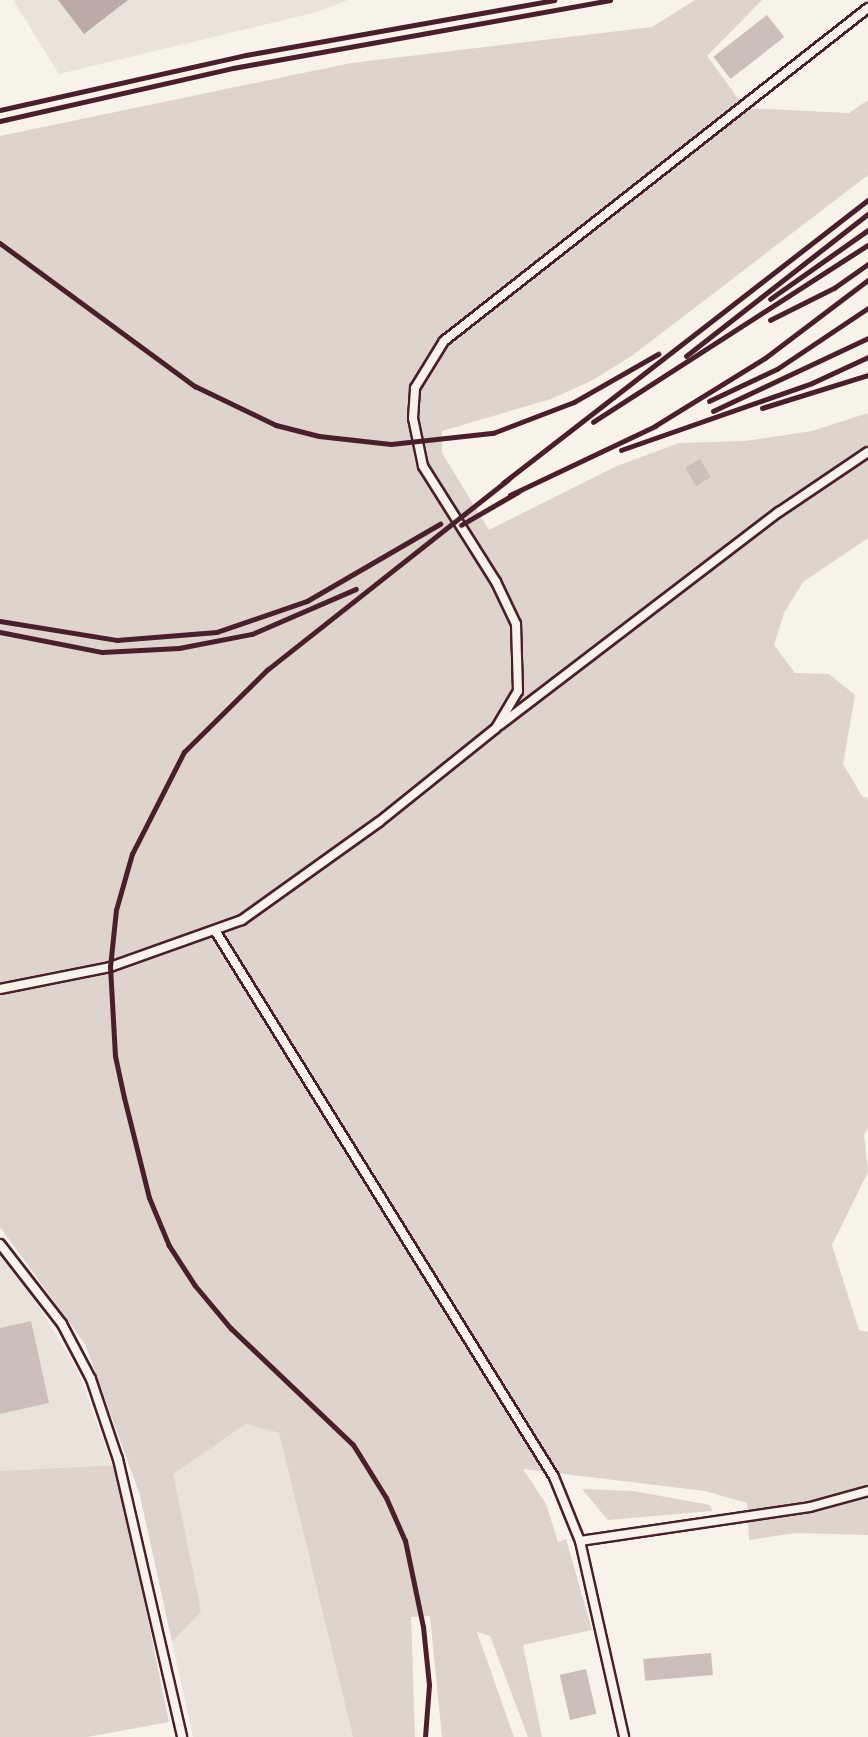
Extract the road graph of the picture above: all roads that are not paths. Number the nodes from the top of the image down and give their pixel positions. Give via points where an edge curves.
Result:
1 (868, 8) edge
2 (868, 452) edge
3 (496, 728) junction
4 (216, 932) junction
5 (0, 989) edge
6 (0, 1244) edge
7 (868, 1491) edge
8 (580, 1541) junction
9 (182, 1737) edge
10 (624, 1737) edge

1 - 3 lane via 444,341 416,388 413,418 423,466 496,582 516,624 518,691
2 - 3 lane via 779,512
3 - 4 lane via 287,890
4 - 5 lane via 110,967
4 - 8 lane via 554,1477
6 - 9 lane via 62,1324 91,1379 118,1459
7 - 8 lane via 810,1508
8 - 10 lane

